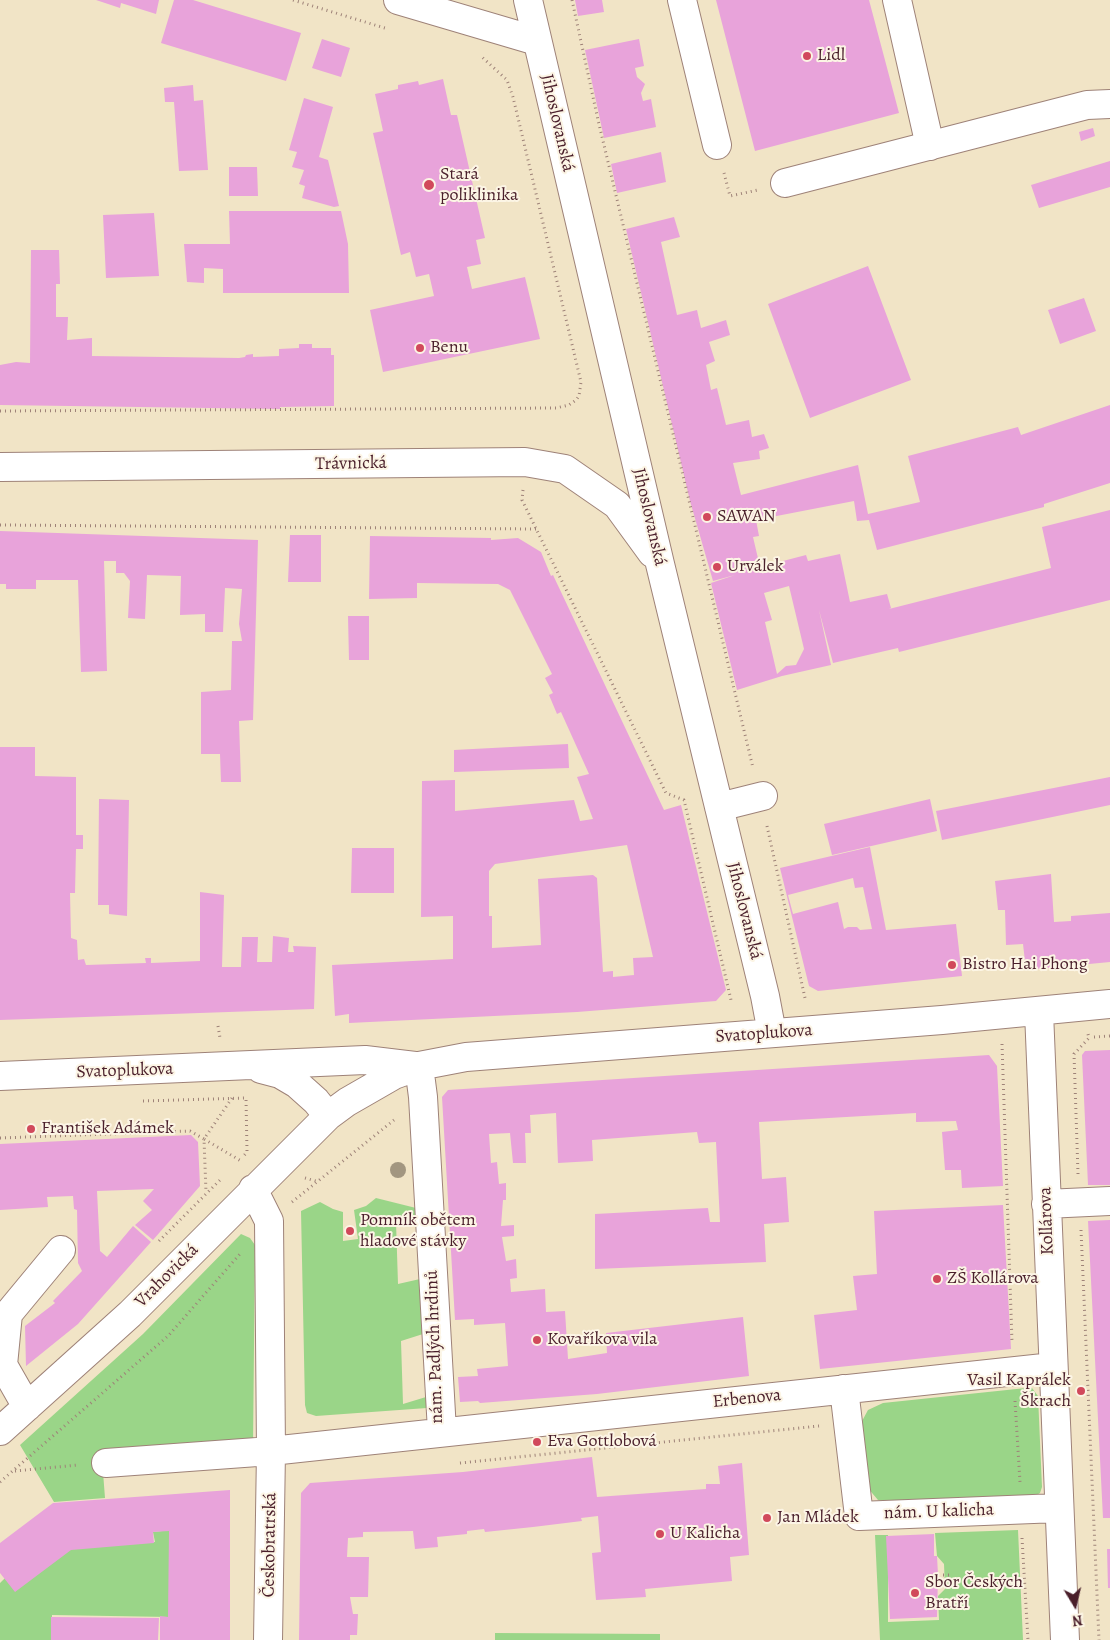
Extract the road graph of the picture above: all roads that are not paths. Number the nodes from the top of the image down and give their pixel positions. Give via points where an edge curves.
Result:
1 (398, 0) edge
2 (528, 0) edge
3 (682, 0) edge
4 (897, 0) edge
5 (537, 40) junction
6 (1110, 86) edge
7 (1098, 105) edge
8 (717, 145) road end
9 (930, 146) junction
10 (785, 184) road end
11 (0, 467) edge
12 (660, 564) junction
13 (761, 797) road end
14 (719, 808) junction
15 (1098, 1005) edge
16 (1038, 1012) junction
17 (772, 1033) junction
18 (238, 1066) junction
19 (419, 1066) junction
20 (0, 1076) edge
21 (328, 1116) junction
22 (253, 1189) junction
23 (1110, 1201) edge
24 (1046, 1204) junction
25 (61, 1250) dead end
26 (1053, 1367) junction
27 (844, 1389) junction
28 (28, 1407) junction
29 (0, 1431) edge
30 (442, 1431) junction
31 (272, 1450) junction
32 (106, 1463) road end
33 (1058, 1508) junction
34 (268, 1640) edge
35 (1065, 1640) edge

1 - 5 street
2 - 5 street, Jihoslovanská
3 - 8 street
4 - 9 street
5 - 12 street, Jihoslovanská
6 - 7 street
7 - 9 street
9 - 10 street
11 - 12 street, Trávnická via 524,462 564,469 617,505
12 - 14 street, Jihoslovanská
13 - 14 street
14 - 17 street, Jihoslovanská
15 - 16 street, Svatoplukova
16 - 17 street, Svatoplukova
16 - 24 street, Kollárova
17 - 19 street, Svatoplukova via 466,1057
18 - 19 street, Svatoplukova via 365,1060
18 - 20 street, Svatoplukova
18 - 21 street, Svatoplukova via 280,1074 297,1084
19 - 21 street, Svatoplukova via 394,1075
19 - 30 street, nám. Padlých hrdinů
21 - 22 street, Vrahovická
22 - 28 street, Vrahovická via 130,1314
22 - 31 street via 269,1221
23 - 24 street
24 - 26 street, Kollárova
25 - 28 street via 8,1314 3,1366
26 - 27 street, Erbenova
26 - 33 street, Kollárova
27 - 30 street, Erbenova
27 - 33 street, nám. U kalicha via 857,1525
28 - 29 street, Vrahovická
30 - 31 street, nám. Padlých hrdinů
31 - 32 street, nám. Padlých hrdinů
31 - 34 street, Českobratrská
33 - 35 street, Kollárova

